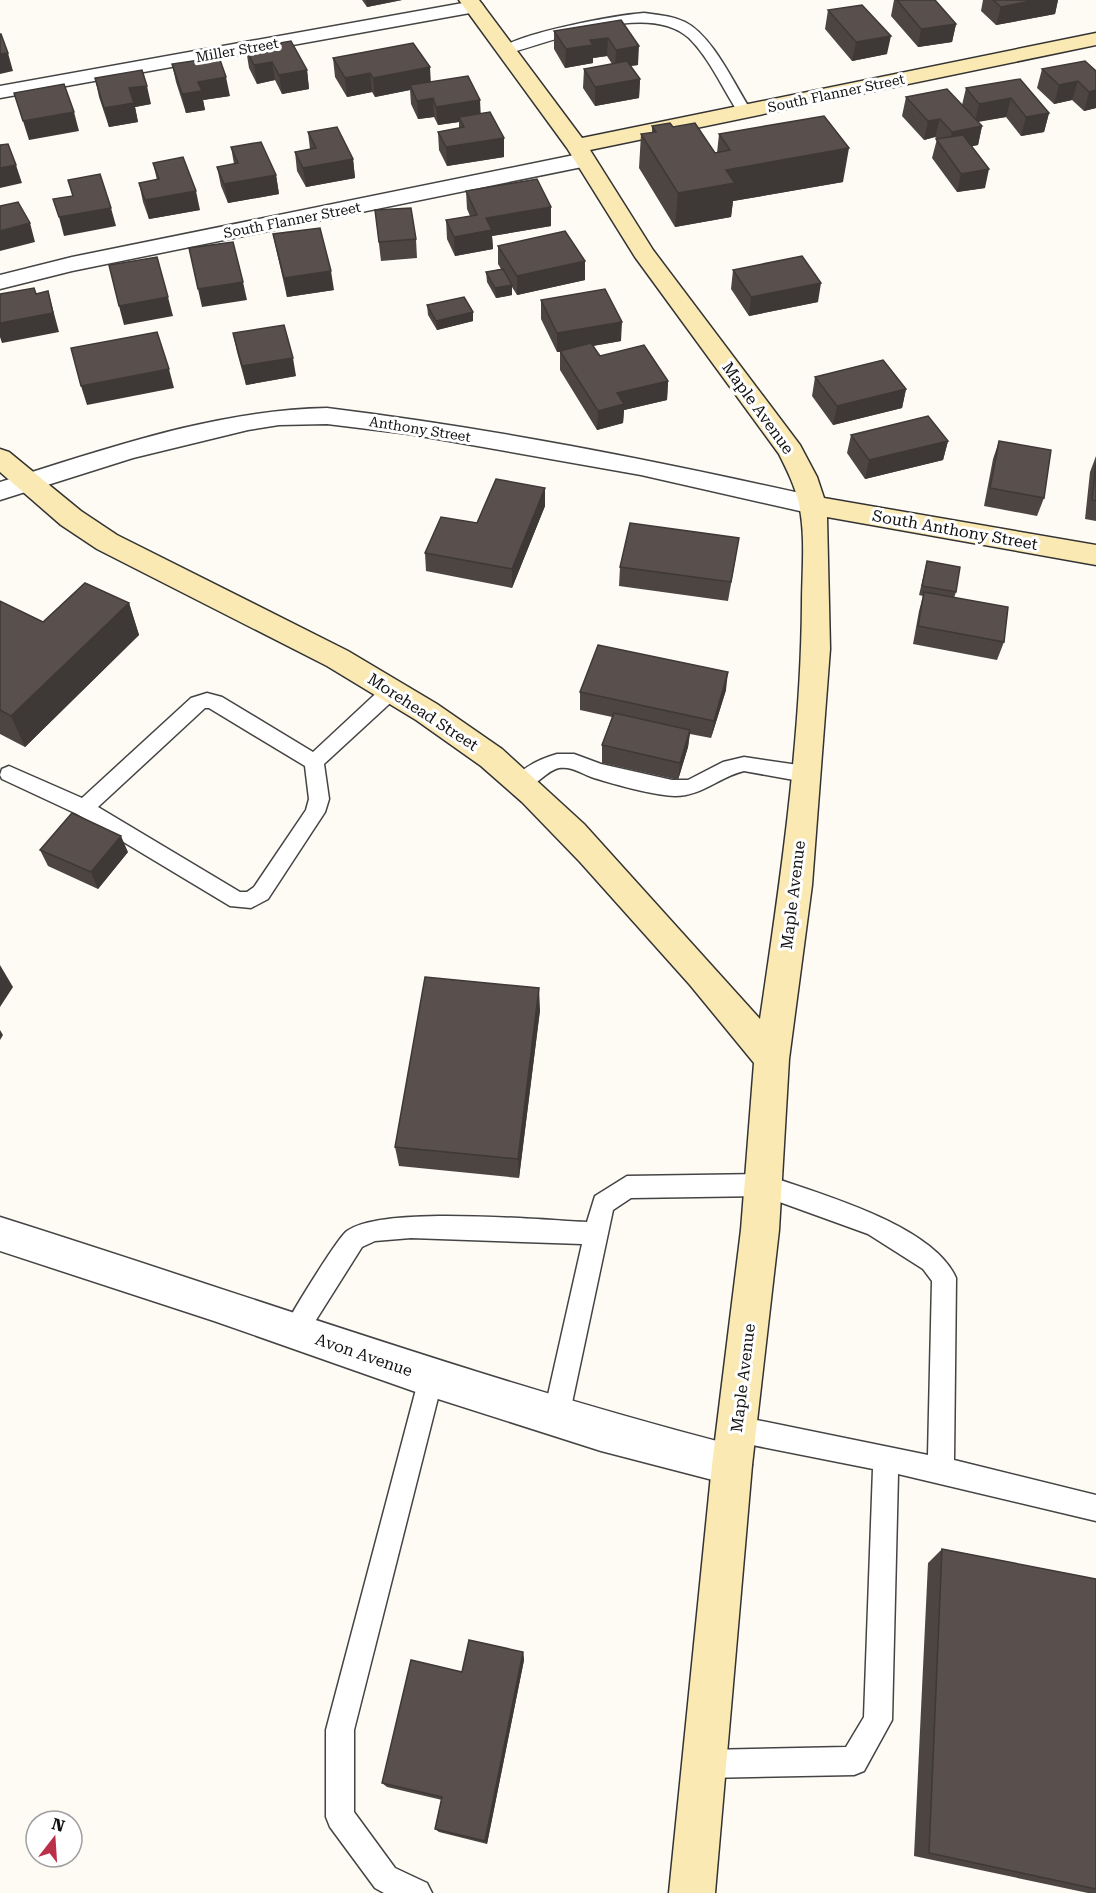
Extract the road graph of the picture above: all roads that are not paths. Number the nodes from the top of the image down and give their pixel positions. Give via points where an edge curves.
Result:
1 (471, 4) edge
2 (1096, 39) edge
3 (505, 50) junction
4 (0, 92) edge
5 (745, 112) junction
6 (580, 153) junction
7 (0, 282) edge
8 (0, 458) edge
9 (30, 483) junction
10 (0, 491) edge
11 (813, 505) junction
12 (1096, 555) edge
13 (392, 690) junction
14 (314, 762) junction
15 (3, 774) edge
16 (805, 774) junction
17 (522, 783) junction
18 (84, 808) junction
19 (772, 1059) junction
20 (763, 1185) junction
21 (596, 1233) junction
22 (0, 1234) edge
23 (295, 1331) junction
24 (431, 1378) junction
25 (556, 1417) junction
26 (735, 1447) junction
27 (886, 1459) junction
28 (941, 1470) junction
29 (1096, 1508) edge
30 (705, 1764) junction
31 (417, 1893) edge
32 (692, 1893) edge

1 - 3 main road, Maple Avenue
1 - 4 street, Miller Street
2 - 5 main road, South Flanner Street
3 - 5 lane via 614,18 642,14 672,19 700,44
3 - 6 main road, Maple Avenue
5 - 6 main road, South Flanner Street
6 - 7 street, South Flanner Street
6 - 11 main road, Maple Avenue via 643,252 791,451
8 - 9 main road, Morehead Street
9 - 10 street, Anthony Street
9 - 11 street, Anthony Street via 128,451 248,422 327,416 409,426 641,466
9 - 13 main road, Morehead Street via 107,542
11 - 12 main road, South Anthony Street
11 - 16 main road, Maple Avenue via 816,649
13 - 14 lane
13 - 17 main road, Morehead Street via 469,741
14 - 18 lane via 207,700 198,703
14 - 18 lane via 320,799 315,812 261,893 251,900 237,900
15 - 18 lane
16 - 17 lane via 744,764 730,767 691,788 672,788 557,761 538,769
16 - 19 main road, Maple Avenue via 796,885
17 - 19 main road, Morehead Street via 563,821 726,1001
19 - 20 main road, Maple Avenue
20 - 21 lane via 627,1187 603,1204
20 - 26 main road, Maple Avenue
20 - 28 lane via 876,1226 931,1261 944,1278
21 - 23 lane via 411,1227 374,1230 354,1239
21 - 25 lane
22 - 23 street, Avon Avenue
23 - 24 street, Avon Avenue
24 - 25 street, Avon Avenue
24 - 31 lane via 340,1730 340,1816 385,1878
25 - 26 street, Avon Avenue
26 - 27 lane
26 - 30 main road, Maple Avenue
27 - 28 lane
27 - 30 lane via 878,1720 854,1761
28 - 29 lane
30 - 32 main road, Maple Avenue

